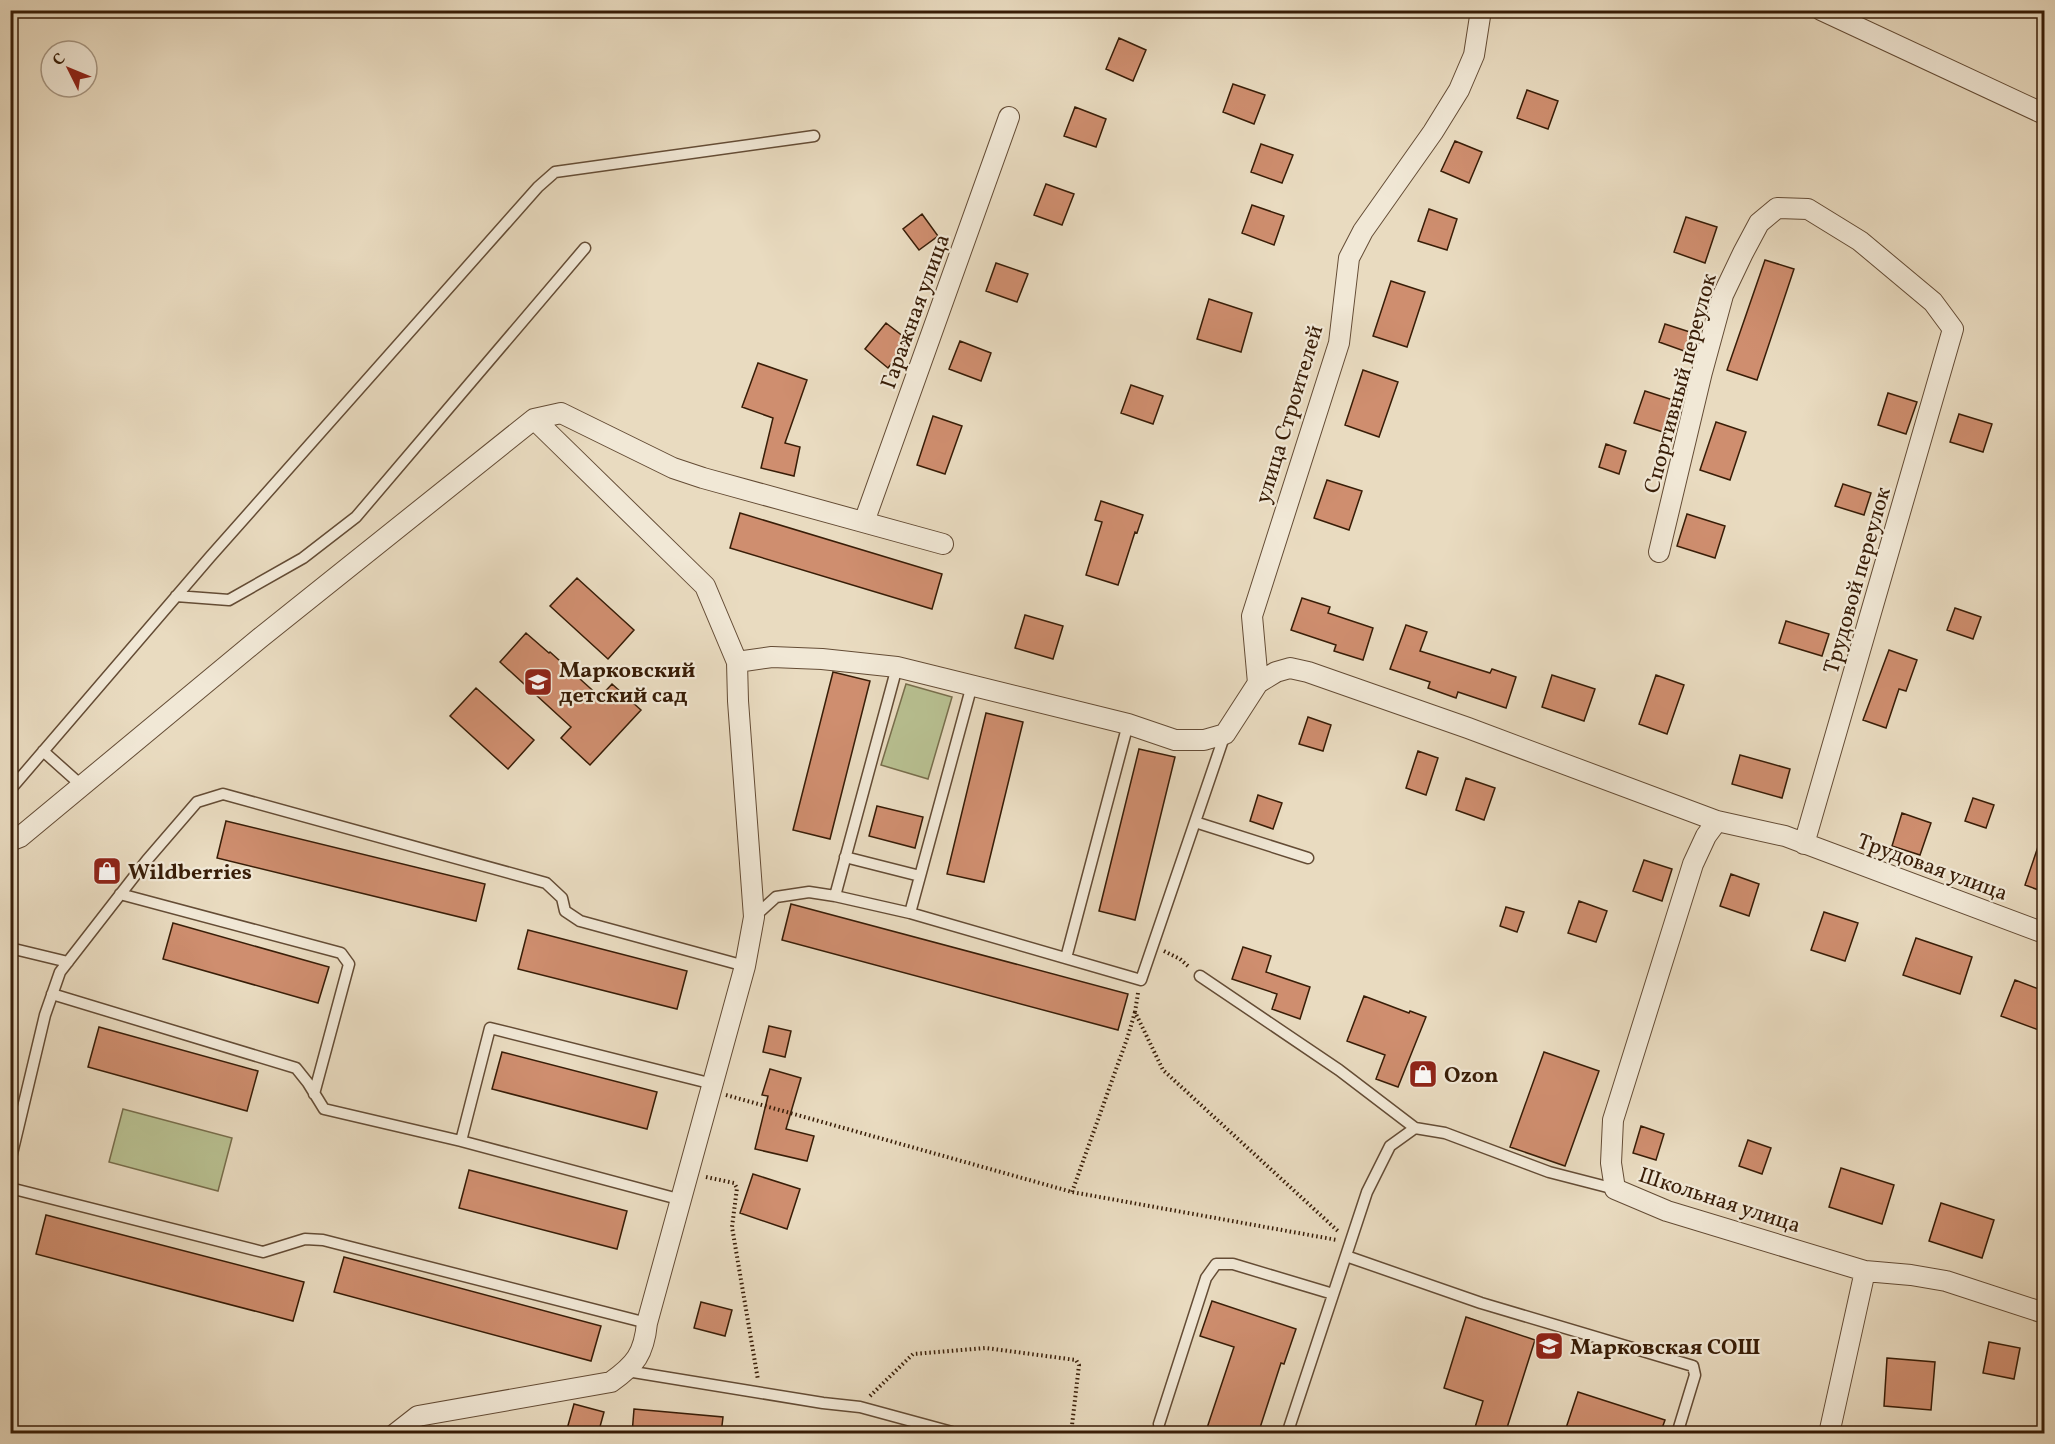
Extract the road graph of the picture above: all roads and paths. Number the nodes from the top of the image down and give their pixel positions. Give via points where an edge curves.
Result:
1 (1481, 10) edge
2 (1821, 10) edge
3 (2044, 114) edge
4 (1009, 117) dead end
5 (814, 136) dead end
6 (585, 248) dead end
7 (1953, 329) joint
8 (534, 419) junction
9 (864, 522) junction
10 (943, 544) dead end
11 (1659, 552) dead end
12 (176, 596) junction
13 (737, 662) junction
14 (897, 668) junction
15 (1258, 683) junction
16 (972, 685) junction
17 (1128, 724) junction
18 (1225, 734) junction
19 (43, 751) junction
20 (81, 785) junction
21 (10, 790) edge
22 (1717, 821) junction
23 (1195, 822) junction
24 (10, 841) edge
25 (1804, 844) junction
26 (845, 857) junction
27 (1308, 858) dead end
28 (920, 876) junction
29 (120, 894) junction
30 (835, 896) junction
31 (910, 914) junction
32 (754, 917) junction
33 (2044, 933) edge
34 (1153, 945) junction
35 (10, 948) edge
36 (1066, 958) junction
37 (68, 962) junction
38 (745, 966) junction
39 (1200, 976) joint
40 (1141, 980) junction
41 (52, 994) junction
42 (1135, 1012) junction
43 (712, 1088) junction
44 (314, 1094) junction
45 (1415, 1128) junction
46 (461, 1141) junction
47 (10, 1162) edge
48 (689, 1173) junction
49 (10, 1188) edge
50 (1615, 1189) junction
51 (1072, 1192) junction
52 (682, 1200) junction
53 (1350, 1242) junction
54 (1346, 1256) junction
55 (1865, 1271) junction
56 (1333, 1294) junction
57 (2044, 1313) edge
58 (647, 1323) junction
59 (627, 1371) junction
60 (760, 1393) junction
61 (860, 1407) junction
62 (1159, 1424) dead end
63 (952, 1432) dead end
64 (396, 1434) edge
65 (1071, 1434) edge
66 (1287, 1434) edge
67 (1677, 1434) edge
68 (1829, 1434) edge

1 - 15 street, улица Строителей via 1474,55 1459,90 1363,231 1349,258 1339,343 1252,616
2 - 3 street
4 - 9 street, Гаражная улица
5 - 12 lane via 555,172
6 - 12 lane via 356,517 303,558 229,600
7 - 11 street, Спортивный переулок via 1933,302 1860,241 1808,208 1778,208 1760,223 1723,295
7 - 25 street, Трудовой переулок
8 - 9 street via 561,413 673,468
8 - 13 street via 705,586
8 - 20 street
9 - 10 street
12 - 19 lane
13 - 14 street via 772,657
13 - 32 street
14 - 16 street
14 - 26 lane
15 - 18 street
15 - 22 street, Трудовая улица via 1290,668 1308,672
16 - 17 street
16 - 28 lane
17 - 18 street via 1175,740 1204,740
17 - 36 lane
18 - 23 lane
19 - 20 lane
19 - 21 lane
20 - 24 street via 20,837
22 - 25 street, Трудовая улица
22 - 50 street, Школьная улица via 1693,864 1613,1120 1611,1163
23 - 27 lane
23 - 34 lane
25 - 33 street, Трудовая улица
26 - 28 lane
26 - 30 lane
28 - 31 lane
29 - 37 lane
29 - 38 lane via 197,802 223,794 546,883 562,898 565,911 580,921
29 - 44 lane via 341,953 349,964
30 - 31 lane
30 - 32 lane via 809,892 776,897
31 - 36 lane
32 - 38 street
34 - 39 path via 1180,959
34 - 40 lane
35 - 37 lane
36 - 40 lane
37 - 41 lane
38 - 43 street
39 - 45 lane via 1339,1070
40 - 42 path
41 - 44 lane via 296,1068
41 - 47 lane
42 - 51 path
42 - 53 path via 1162,1070
43 - 46 lane via 490,1028
43 - 48 street
43 - 51 path
44 - 46 lane via 324,1109
45 - 50 lane via 1445,1133 1549,1172
45 - 53 lane via 1390,1146 1367,1192
46 - 52 lane
48 - 52 street
48 - 60 path via 734,1183 737,1188 732,1227
49 - 58 lane via 263,1252 305,1239 323,1240
50 - 55 street, Школьная улица via 1667,1211
51 - 53 path
52 - 58 street
53 - 54 lane
54 - 56 lane
54 - 67 lane via 1481,1304 1693,1366 1695,1375
55 - 57 street, Школьная улица via 1946,1281
55 - 68 street
56 - 62 lane via 1233,1264 1216,1264 1206,1278
56 - 66 lane
58 - 59 street via 638,1358
59 - 60 lane
59 - 64 street via 611,1382 418,1416
60 - 61 lane
61 - 63 lane
61 - 65 path via 913,1354 986,1348 1076,1360 1079,1365

